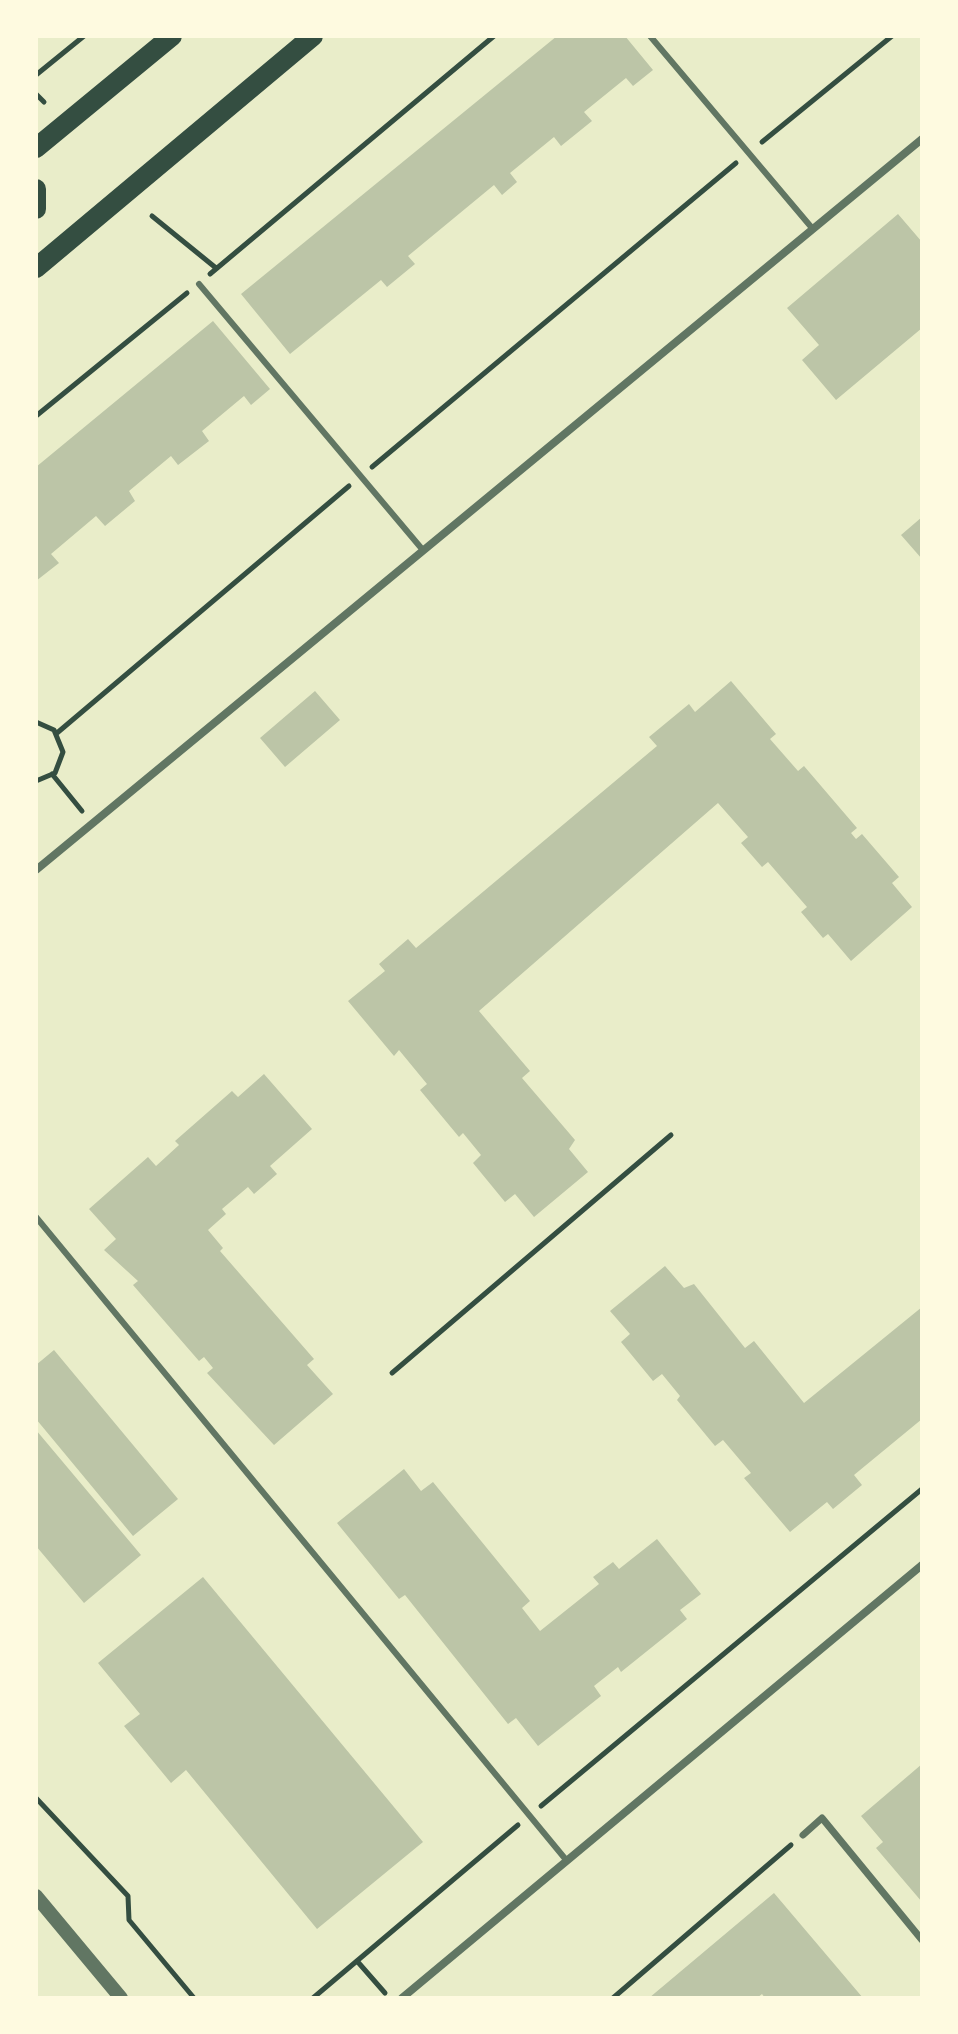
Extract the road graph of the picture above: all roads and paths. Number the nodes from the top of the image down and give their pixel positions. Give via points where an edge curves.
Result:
1 (84, 36) edge
2 (172, 36) edge
3 (313, 36) edge
4 (494, 36) edge
5 (650, 36) edge
6 (892, 36) edge
7 (36, 75) edge
8 (36, 94) edge
9 (44, 102) dead end
10 (922, 139) edge
11 (36, 148) edge
12 (748, 153) junction
13 (36, 189) edge
14 (36, 209) edge
15 (152, 216) dead end
16 (812, 228) junction
17 (36, 268) edge
18 (216, 268) junction
19 (199, 284) junction
20 (36, 416) edge
21 (361, 476) junction
22 (422, 549) junction
23 (36, 722) edge
24 (57, 733) junction
25 (52, 774) junction
26 (36, 781) edge
27 (91, 823) junction
28 (36, 870) edge
29 (671, 1135) dead end
30 (36, 1217) edge
31 (392, 1373) dead end
32 (922, 1489) edge
33 (922, 1565) edge
34 (36, 1798) edge
35 (529, 1816) junction
36 (803, 1835) joint
37 (567, 1861) junction
38 (36, 1896) edge
39 (922, 1940) edge
40 (357, 1961) junction
41 (121, 1998) edge
42 (194, 1998) edge
43 (313, 1998) edge
44 (389, 1998) edge
45 (402, 1998) edge
46 (613, 1998) edge

1 - 7 path
2 - 11 main road
3 - 17 main road
4 - 18 path
5 - 12 lane
6 - 12 path
8 - 9 path
10 - 16 street
12 - 16 lane
12 - 21 path
13 - 14 main road
15 - 18 path
16 - 22 street
18 - 19 path
19 - 20 path
19 - 21 lane
21 - 22 lane
21 - 24 path
22 - 27 street
23 - 24 path
24 - 25 path via 63,752
25 - 26 path
25 - 27 path
27 - 28 street
29 - 31 path
30 - 35 lane
32 - 35 path
33 - 37 street
34 - 42 path via 128,1896 129,1920
35 - 37 lane
35 - 40 path
36 - 39 street via 822,1818
36 - 46 path
37 - 45 street
38 - 41 street
40 - 43 path
40 - 44 path

